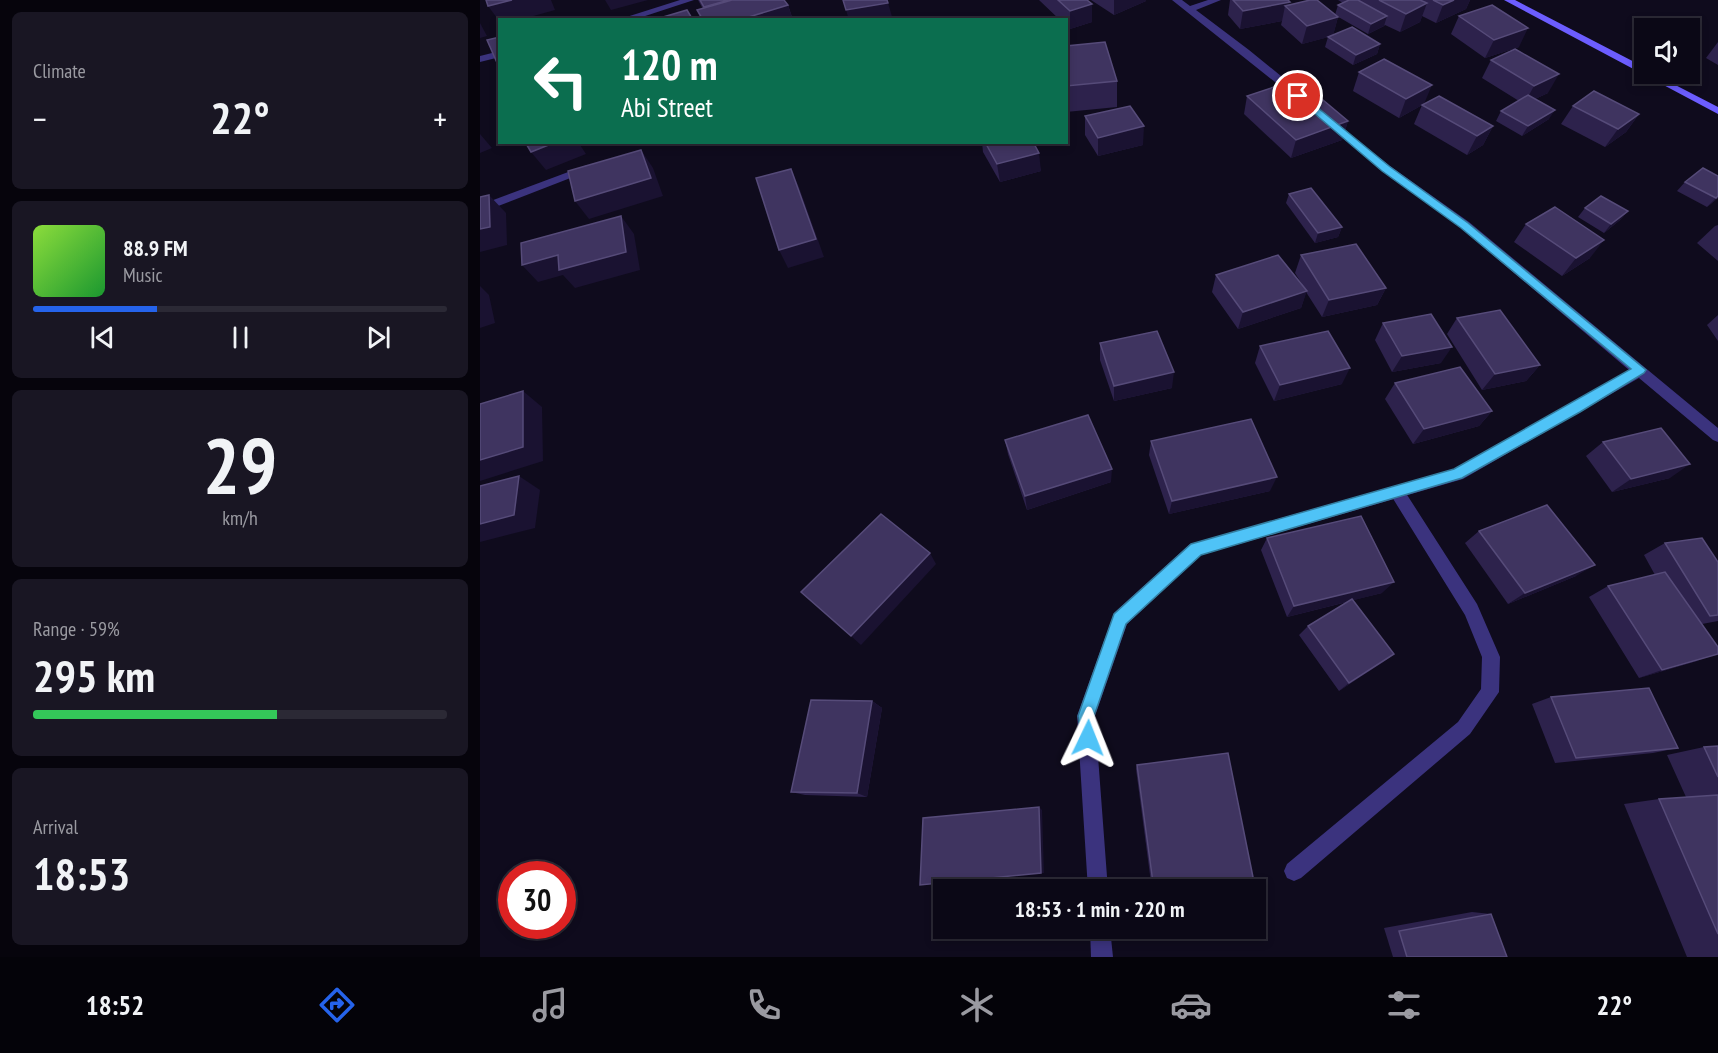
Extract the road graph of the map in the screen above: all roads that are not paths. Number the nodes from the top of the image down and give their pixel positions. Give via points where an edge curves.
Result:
1 (690, 0) edge
2 (1176, 0) edge
3 (1217, 0) edge
4 (1508, 0) edge
5 (1188, 10) junction
6 (628, 18) edge
7 (498, 54) edge
8 (480, 59) edge
9 (1634, 67) edge
10 (1667, 84) edge
11 (1718, 111) edge
12 (598, 164) edge
13 (480, 209) edge
14 (1640, 370) junction
15 (1718, 436) edge
16 (1397, 492) junction
17 (1294, 871) dead end
18 (1097, 879) edge
19 (1101, 939) edge
20 (1102, 957) edge

1 - 6 street
2 - 5 street
3 - 5 street
4 - 9 main road
5 - 14 street via 1246,52 1386,168 1465,225
7 - 8 street
10 - 11 main road
12 - 13 street
14 - 15 street
14 - 16 street via 1458,474
16 - 17 street via 1471,610 1491,657 1490,692 1464,728
16 - 18 street via 1196,549 1120,619 1086,716
19 - 20 street

